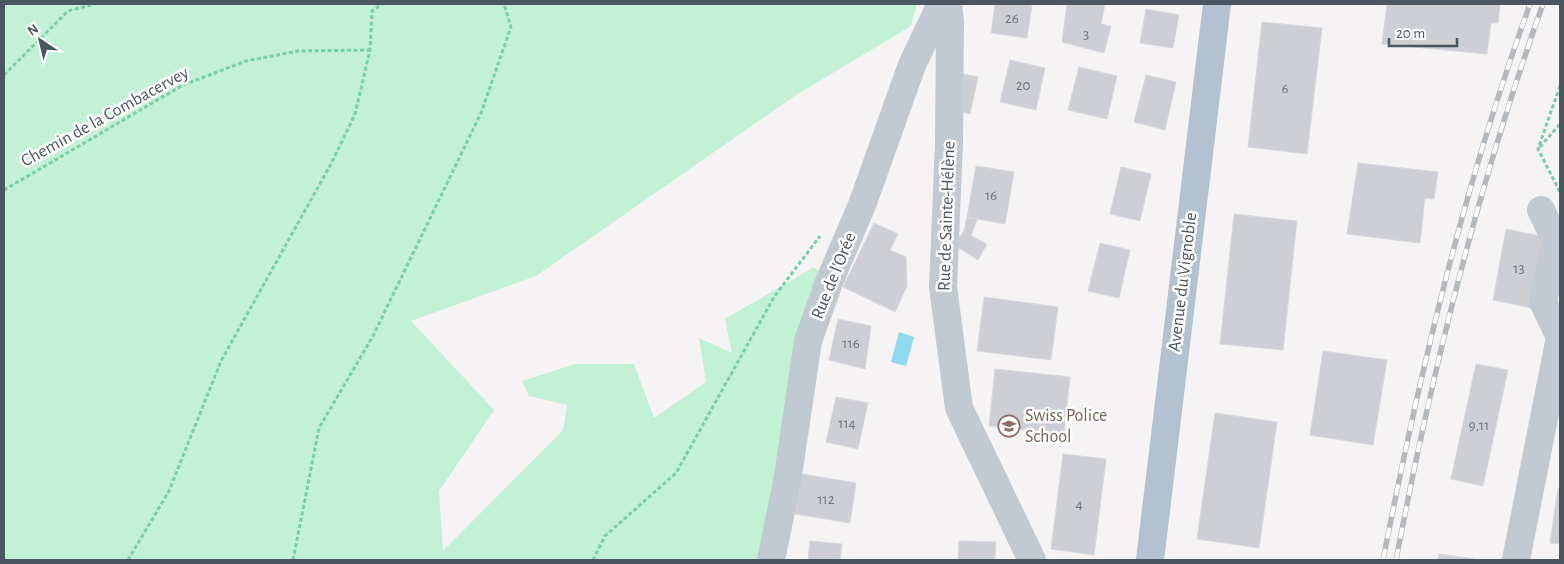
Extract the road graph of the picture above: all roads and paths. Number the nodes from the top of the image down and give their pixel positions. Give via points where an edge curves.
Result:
1 (95, 4) edge
2 (382, 4) edge
3 (504, 4) edge
4 (942, 4) edge
5 (948, 4) edge
6 (1217, 4) edge
7 (370, 50) junction
8 (4, 74) edge
9 (1560, 86) edge
10 (1560, 124) edge
11 (1538, 149) junction
12 (4, 190) edge
13 (1551, 201) edge
14 (824, 228) dead end
15 (1560, 337) edge
16 (128, 560) edge
17 (293, 560) edge
18 (593, 560) edge
19 (771, 560) edge
20 (1032, 560) edge
21 (1150, 560) edge
22 (1516, 560) edge

1 - 8 path via 68,11
2 - 7 path via 372,11
3 - 17 path via 511,27 481,112 373,336 318,428
4 - 19 street, Rue de l'Orée via 912,65 862,206 808,341 787,482
5 - 20 street, Rue de Sainte-Hélène via 949,143 942,287 958,408
6 - 21 main road, Avenue du Vignoble
7 - 12 path, Chemin de la Combacervey via 298,51 246,61 183,85
7 - 16 path via 355,114 221,361 169,491
9 - 11 path
10 - 11 path
11 - 13 path
13 - 15 street via 1556,241 1543,302
14 - 18 path via 774,297 676,474 605,536
15 - 22 street

